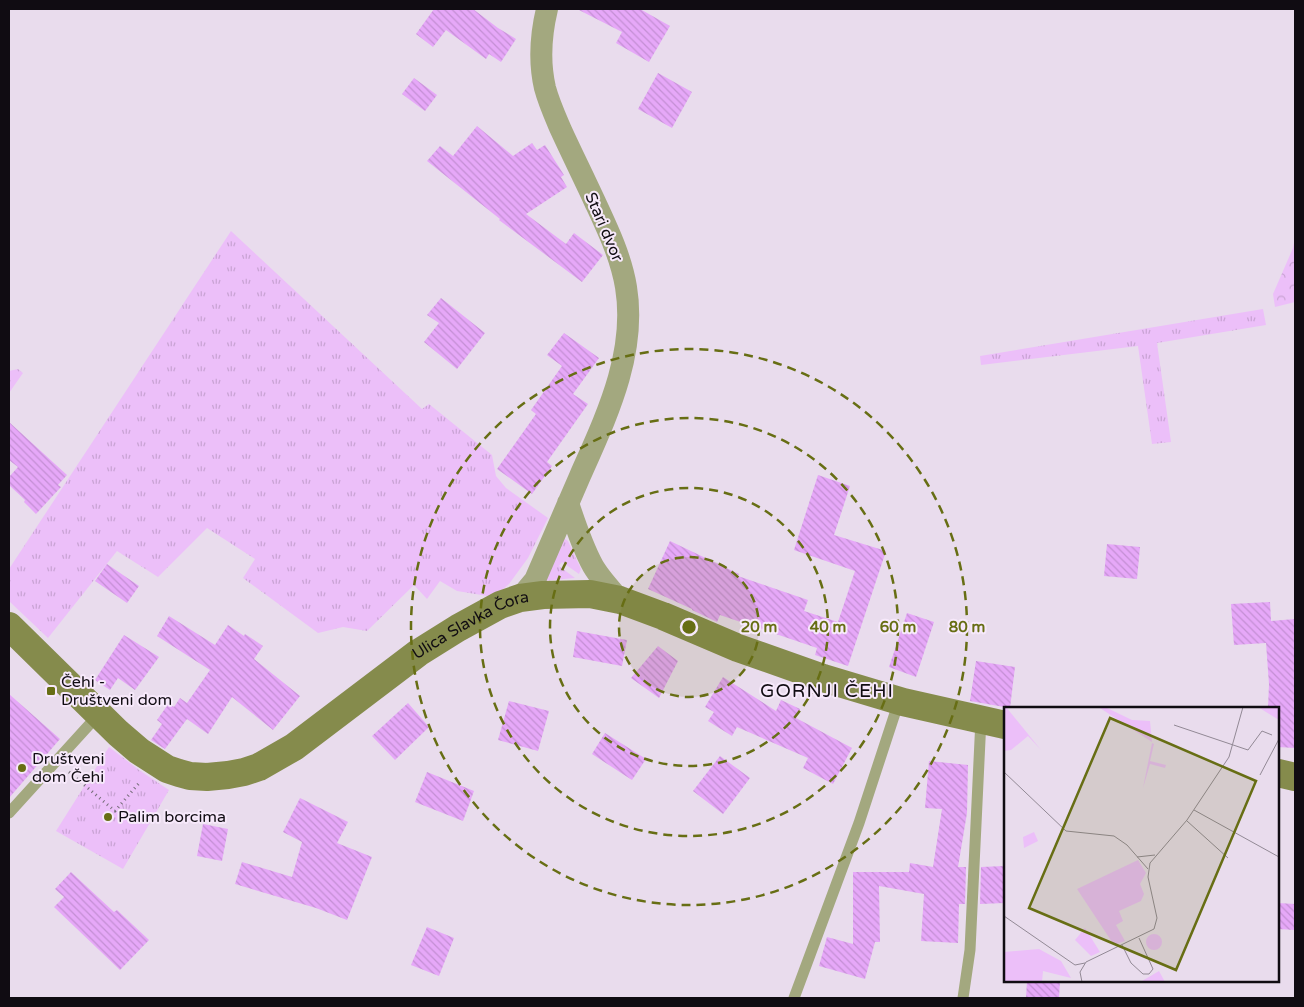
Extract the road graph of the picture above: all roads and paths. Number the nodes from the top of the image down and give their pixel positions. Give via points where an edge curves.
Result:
1 (547, 9) edge
2 (568, 503) junction
3 (520, 598) junction
4 (620, 600) junction
5 (11, 634) edge
6 (899, 701) junction
7 (99, 714) junction
8 (993, 722) edge
9 (56, 761) junction
10 (156, 762) junction
11 (1279, 774) edge
12 (1295, 777) edge
13 (9, 813) edge
14 (794, 998) edge
15 (963, 998) edge

1 - 2 street, Stari dvor via 542,44 545,86 557,120 619,255 628,316 626,345 608,414
2 - 3 street, Stari dvor via 535,580
2 - 4 street via 593,567
3 - 4 street, Ulica Slavka Čora via 590,594
3 - 10 street, Ulica Slavka Čora via 476,617 418,653 294,747 259,767 207,777 179,773
4 - 6 street, Ulica Slavka Čora via 738,648
5 - 7 street, Ulica Slavka Čora
6 - 8 street, Ulica Slavka Čora
6 - 14 lane via 859,824
7 - 9 lane
7 - 10 street, Ulica Slavka Čora via 139,751
8 - 15 lane
9 - 10 path via 115,811
9 - 13 lane
11 - 12 street

